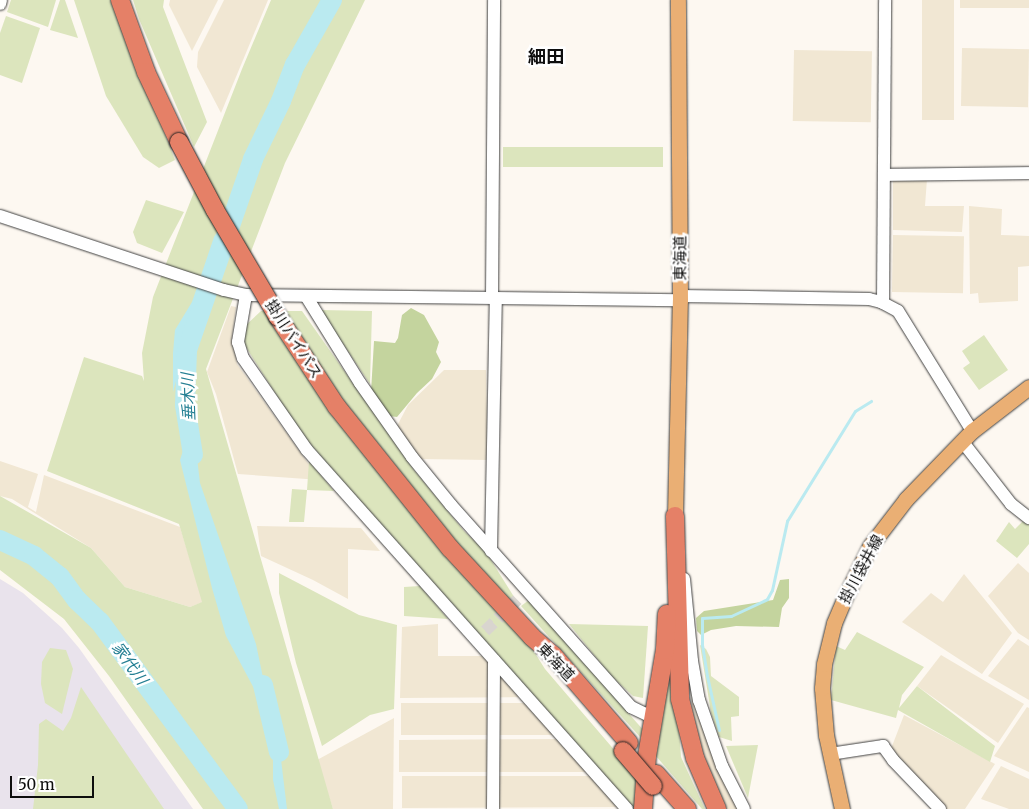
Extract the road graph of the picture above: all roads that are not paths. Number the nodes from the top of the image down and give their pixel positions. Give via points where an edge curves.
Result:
1 (1, 0) edge
2 (120, 0) edge
3 (494, 0) edge
4 (678, 0) edge
5 (885, 0) edge
6 (0, 4) edge
7 (1029, 173) edge
8 (884, 175) junction
9 (0, 216) edge
10 (246, 295) junction
11 (306, 296) junction
12 (494, 298) junction
13 (680, 298) junction
14 (883, 303) junction
15 (1029, 388) edge
16 (967, 436) junction
17 (675, 482) junction
18 (675, 516) junction
19 (1029, 518) edge
20 (491, 551) junction
21 (532, 638) joint
22 (494, 660) junction
23 (654, 718) junction
24 (830, 754) junction
25 (654, 780) junction
26 (493, 809) edge
27 (627, 809) edge
28 (643, 809) edge
29 (672, 809) edge
30 (687, 809) edge
31 (717, 809) edge
32 (744, 809) edge
33 (842, 809) edge
34 (940, 809) edge

1 - 6 street
2 - 21 highway, 掛川バイパス, bridge via 146,72 179,142 278,318 343,414 450,548
3 - 12 street
4 - 13 main road, 東海道
5 - 8 street
7 - 8 street
8 - 14 street
9 - 10 street
10 - 11 street
10 - 22 street via 238,342 252,374 307,450 481,636
11 - 12 street
11 - 20 street via 360,383 412,457
12 - 13 street
12 - 20 street
13 - 14 street via 869,299
13 - 17 main road, 東海道
14 - 16 street via 898,311
15 - 16 main road, 掛川袋井線
16 - 19 street via 1011,504
16 - 24 main road, 掛川袋井線 via 906,499 870,546 834,623 822,688
17 - 18 main road, 東海道
17 - 32 street via 691,652 699,700 722,766
18 - 23 highway via 665,650
18 - 31 highway via 680,699 694,758
20 - 23 street via 521,595 631,707
21 - 25 highway, 東海道 via 553,656
22 - 26 street
22 - 27 street
23 - 28 highway
24 - 33 main road, 掛川袋井線
24 - 34 street via 883,746
25 - 29 highway, 東海道
25 - 30 highway, 東海道

